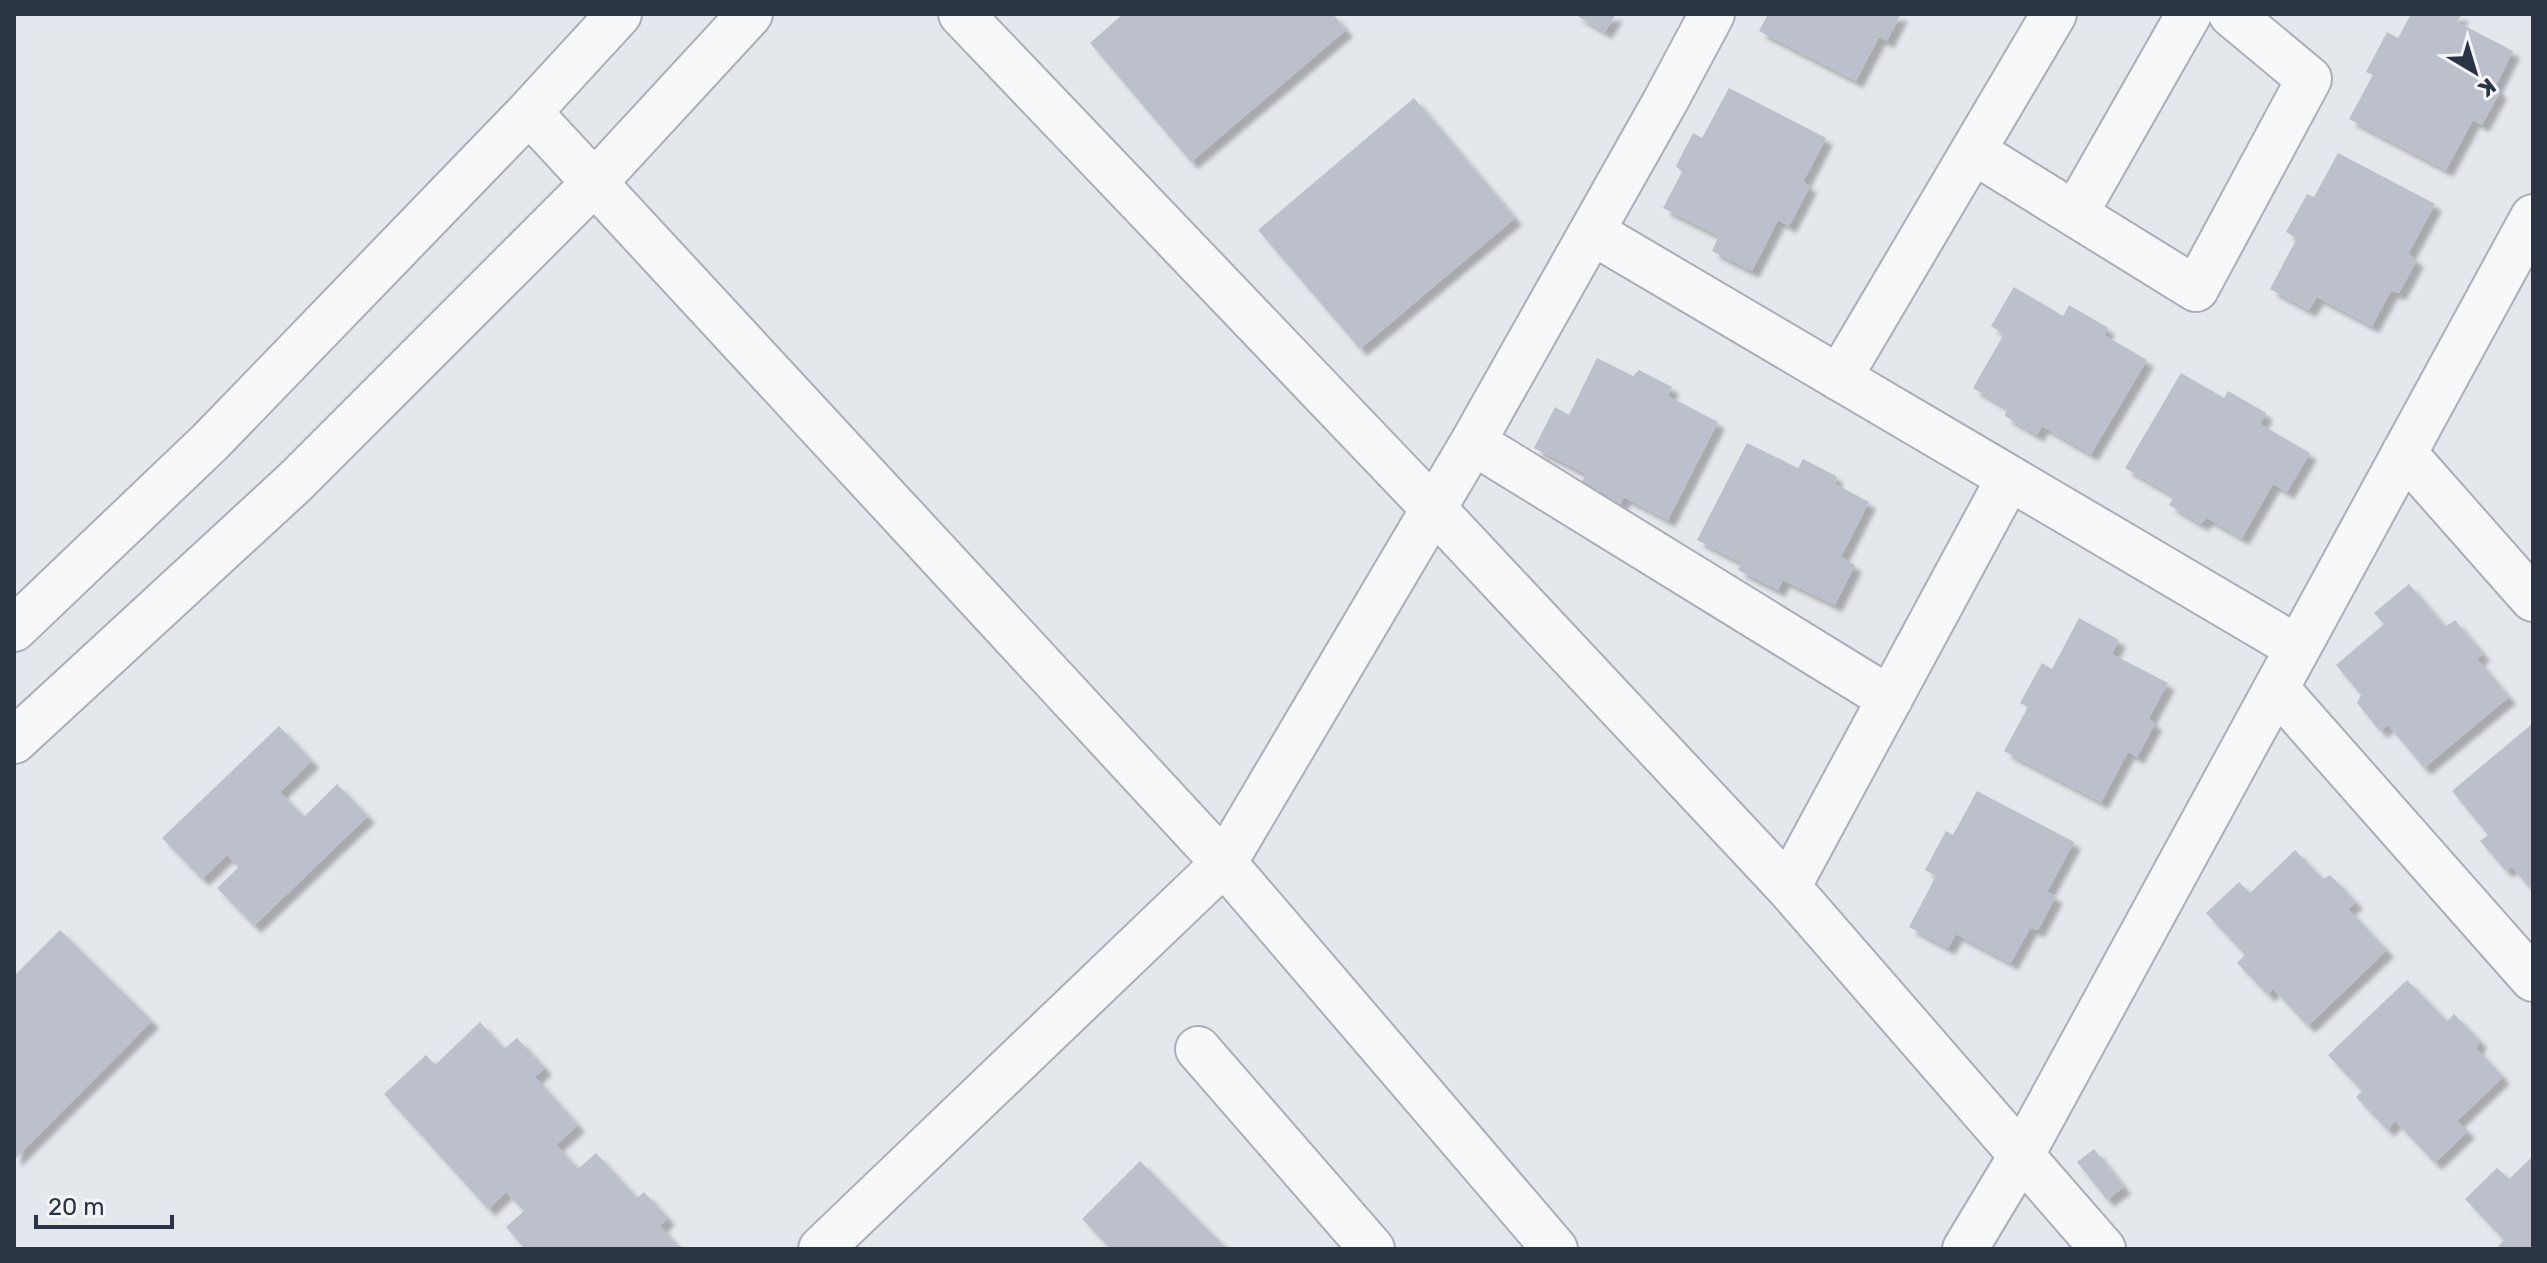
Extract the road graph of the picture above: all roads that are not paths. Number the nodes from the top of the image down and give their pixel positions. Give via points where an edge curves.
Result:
1 (619, 14) edge
2 (750, 14) edge
3 (961, 14) edge
4 (1712, 14) edge
5 (2054, 14) edge
6 (2189, 14) edge
7 (2231, 14) edge
8 (529, 112) junction
9 (1973, 151) junction
10 (594, 183) junction
11 (2075, 214) junction
12 (2533, 217) edge
13 (1592, 232) junction
14 (1839, 378) junction
15 (1473, 442) junction
16 (2404, 453) junction
17 (2009, 478) junction
18 (1432, 507) junction
19 (2533, 599) edge
20 (14, 629) edge
21 (2298, 648) junction
22 (2276, 688) junction
23 (1890, 699) junction
24 (14, 741) edge
25 (1224, 863) junction
26 (1788, 887) junction
27 (2533, 979) edge
28 (1198, 1049) dead end
29 (2021, 1156) junction
30 (1535, 1241) edge
31 (821, 1249) edge
32 (1372, 1249) edge
33 (1965, 1249) edge
34 (2103, 1249) edge

1 - 8 street
2 - 10 street
3 - 18 street
4 - 13 street
5 - 9 street
6 - 11 street
7 - 11 street via 2309,79 2196,289
8 - 10 street
8 - 20 street via 210,442
9 - 11 street
9 - 14 street
10 - 24 street via 295,482
10 - 25 street
12 - 16 street
13 - 14 street
13 - 15 street
14 - 17 street
15 - 18 street
15 - 23 street
16 - 19 street
16 - 21 street
17 - 21 street
17 - 23 street
18 - 25 street
18 - 26 street
21 - 22 street
22 - 27 street
22 - 29 street
23 - 26 street
25 - 30 street
25 - 31 street
26 - 29 street
28 - 32 street
29 - 33 street
29 - 34 street

